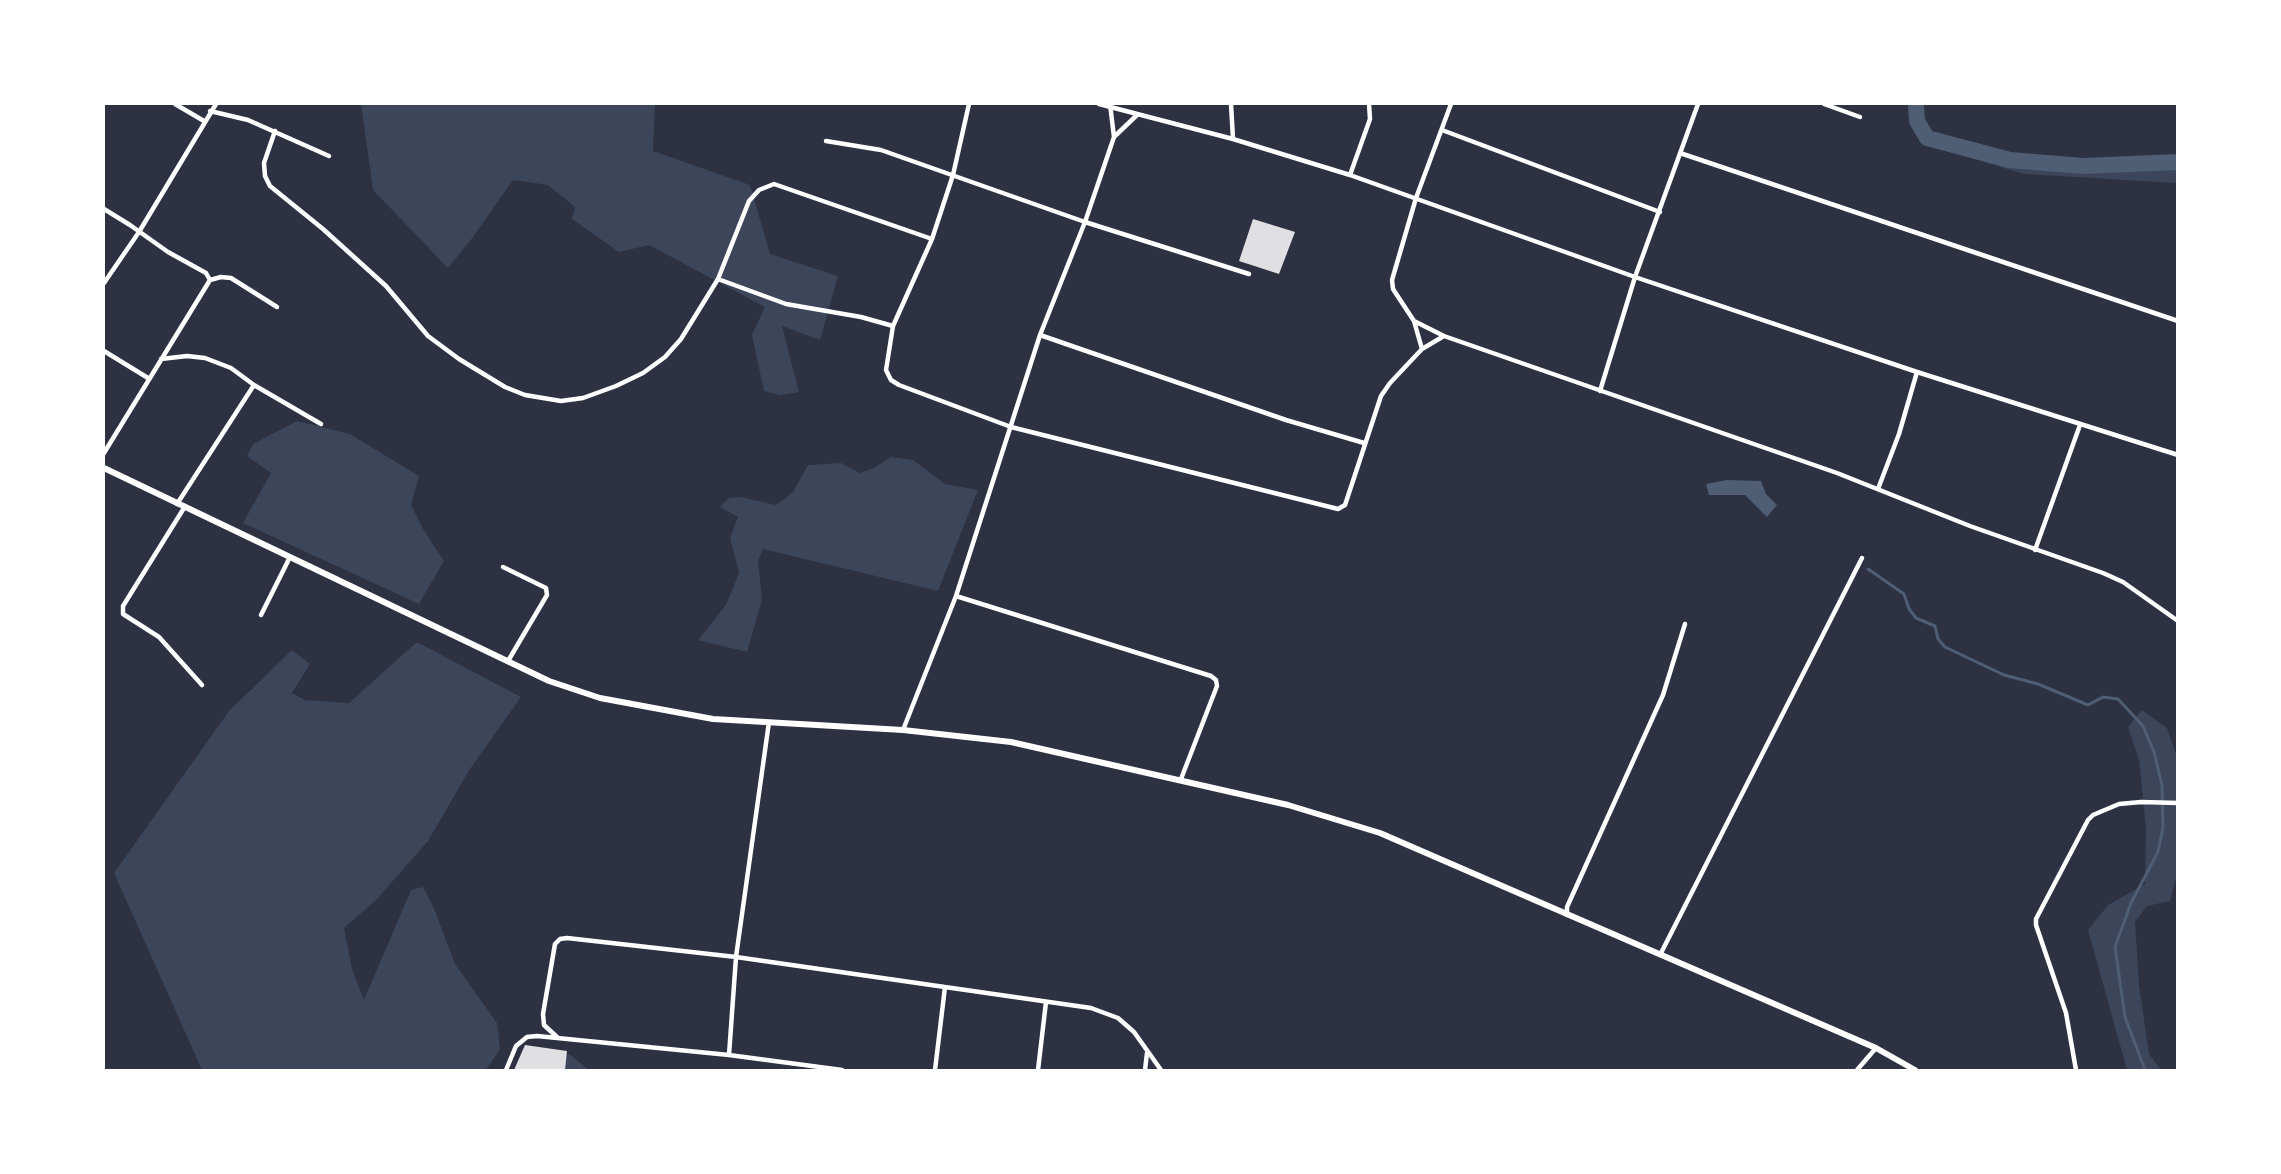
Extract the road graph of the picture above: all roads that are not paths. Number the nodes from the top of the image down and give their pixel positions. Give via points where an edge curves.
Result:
1 (175, 104) edge
2 (216, 104) edge
3 (969, 104) edge
4 (1099, 104) edge
5 (1231, 104) edge
6 (1369, 104) edge
7 (1451, 104) edge
8 (1698, 104) edge
9 (1824, 104) edge
10 (1110, 106) edge
11 (210, 111) junction
12 (1137, 115) junction
13 (1860, 117) dead end
14 (204, 121) junction
15 (1442, 129) junction
16 (275, 131) junction
17 (1114, 137) junction
18 (1233, 139) junction
19 (826, 141) dead end
20 (1680, 153) junction
21 (329, 156) dead end
22 (952, 175) junction
23 (1350, 175) junction
24 (1416, 198) junction
25 (104, 209) edge
26 (1660, 212) junction
27 (1085, 222) junction
28 (139, 232) junction
29 (932, 239) junction
30 (1249, 274) dead end
31 (1635, 277) junction
32 (718, 279) junction
33 (210, 280) junction
34 (104, 283) edge
35 (277, 307) dead end
36 (1414, 321) junction
37 (2178, 321) edge
38 (893, 326) junction
39 (1040, 335) junction
40 (1444, 336) junction
41 (1422, 349) junction
42 (104, 351) edge
43 (161, 359) junction
44 (1917, 372) junction
45 (148, 378) junction
46 (254, 385) junction
47 (1600, 391) junction
48 (321, 424) dead end
49 (2080, 425) junction
50 (1011, 427) junction
51 (1364, 442) junction
52 (104, 453) edge
53 (2178, 455) edge
54 (104, 470) edge
55 (1878, 489) junction
56 (177, 504) junction
57 (184, 508) junction
58 (2035, 550) junction
59 (290, 557) junction
60 (1862, 558) dead end
61 (503, 567) dead end
62 (956, 596) junction
63 (261, 615) dead end
64 (2178, 621) edge
65 (1685, 624) dead end
66 (508, 661) junction
67 (202, 685) dead end
68 (769, 722) junction
69 (903, 730) junction
70 (1181, 780) junction
71 (2178, 803) edge
72 (1564, 913) junction
73 (1660, 955) junction
74 (736, 957) junction
75 (945, 987) junction
76 (1046, 1002) junction
77 (558, 1038) junction
78 (1876, 1048) junction
79 (1147, 1053) junction
80 (729, 1055) junction
81 (506, 1071) edge
82 (842, 1071) edge
83 (935, 1071) edge
84 (1038, 1071) edge
85 (1145, 1071) edge
86 (1161, 1071) edge
87 (1857, 1071) edge
88 (1915, 1071) edge
89 (2076, 1071) edge

1 - 14 street
2 - 11 street
3 - 22 street
4 - 10 street
5 - 18 street
6 - 23 street via 1370,118
7 - 15 street
8 - 20 street
9 - 13 street
10 - 12 street
10 - 17 street
11 - 14 street
11 - 16 street
12 - 17 street
12 - 18 street
14 - 28 street via 187,156
15 - 24 street
15 - 26 street
16 - 21 street
16 - 32 street via 264,163 270,186 386,286 428,336 505,387 525,395 561,400 583,398 643,373 681,339
17 - 27 street
18 - 23 street
19 - 22 street via 881,150
20 - 26 street
20 - 37 street
22 - 27 street
22 - 29 street
23 - 24 street
24 - 31 street
24 - 36 street via 1392,280 1393,289
25 - 28 street
26 - 31 street
27 - 30 street
27 - 39 street
28 - 33 street via 206,273
28 - 34 street
29 - 32 street via 774,184 759,190 748,201
29 - 38 street
31 - 44 street
31 - 47 street
32 - 38 street via 786,304
33 - 35 street via 231,278
33 - 43 street
36 - 40 street
36 - 41 street
38 - 50 street via 886,370 891,380
39 - 50 street
39 - 51 street via 1286,420
40 - 41 street
40 - 47 street
41 - 51 street via 1381,396
42 - 45 street
43 - 45 street
43 - 46 street via 205,358 231,368
44 - 49 street
44 - 55 street
45 - 52 street
46 - 48 street
46 - 56 street
47 - 55 street
49 - 53 street
49 - 58 street
50 - 51 street via 1338,509 1344,505
50 - 62 street
54 - 56 main road
55 - 58 street
56 - 57 main road
57 - 59 main road
57 - 67 street via 123,606 123,614 159,637
58 - 64 street via 2122,582
59 - 63 street
59 - 66 main road
60 - 73 street
61 - 66 street via 546,588 548,595
62 - 69 street
62 - 70 street via 1211,675 1217,686
65 - 72 street via 1663,695
66 - 68 main road via 549,681 600,698 713,719
68 - 69 main road
68 - 74 street
69 - 70 main road via 1011,742
70 - 72 main road via 1288,805 1380,833
71 - 89 street via 2119,804 2093,815 2036,919 2066,1013
72 - 73 main road
73 - 78 main road
74 - 75 street
74 - 77 street via 560,939 555,944 543,1014 544,1025
74 - 80 street
75 - 76 street
75 - 83 street
76 - 79 street via 1091,1008 1118,1018 1134,1032
76 - 84 street
77 - 80 street
77 - 81 street via 527,1037 516,1046
78 - 87 street
78 - 88 main road
79 - 85 street
79 - 86 street
80 - 82 street

